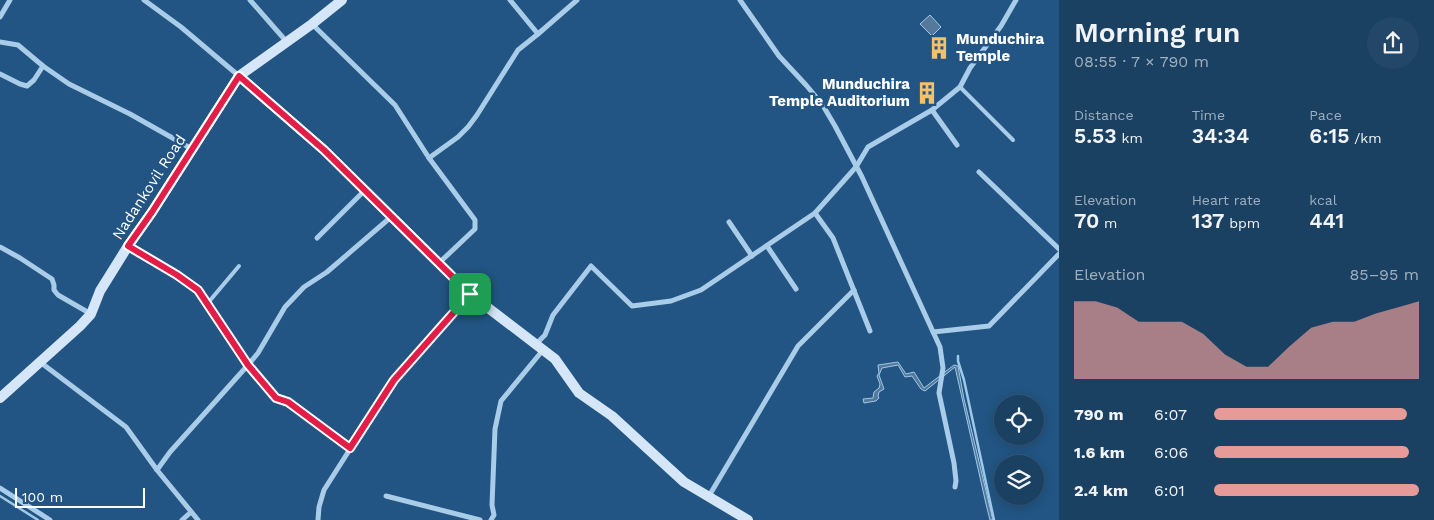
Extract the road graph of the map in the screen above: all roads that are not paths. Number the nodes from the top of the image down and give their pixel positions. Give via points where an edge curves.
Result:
1 (10, 0) edge
2 (144, 0) edge
3 (250, 0) edge
4 (342, 0) edge
5 (510, 0) edge
6 (577, 0) edge
7 (740, 0) edge
8 (1016, 0) edge
9 (0, 17) edge
10 (312, 24) junction
11 (538, 34) junction
12 (0, 42) edge
13 (286, 42) junction
14 (43, 66) junction
15 (0, 74) edge
16 (239, 76) junction
17 (960, 87) junction
18 (932, 110) junction
19 (1013, 140) dead end
20 (956, 145) dead end
21 (192, 149) junction
22 (429, 158) junction
23 (856, 167) junction
24 (979, 172) dead end
25 (364, 190) junction
26 (815, 213) junction
27 (391, 217) junction
28 (729, 222) dead end
29 (317, 238) dead end
30 (128, 246) junction
31 (768, 246) junction
32 (0, 247) edge
33 (1059, 249) edge
34 (1059, 254) edge
35 (752, 256) junction
36 (438, 263) junction
37 (240, 266) dead end
38 (796, 289) dead end
39 (854, 290) junction
40 (470, 294) junction
41 (207, 304) junction
42 (91, 314) junction
43 (870, 331) dead end
44 (933, 332) junction
45 (540, 346) junction
46 (40, 362) junction
47 (248, 365) junction
48 (0, 398) edge
49 (350, 448) junction
50 (156, 470) junction
51 (955, 487) dead end
52 (0, 488) edge
53 (386, 496) dead end
54 (709, 496) junction
55 (191, 512) junction
56 (50, 520) edge
57 (182, 520) edge
58 (198, 520) edge
59 (318, 520) edge
60 (480, 520) edge
61 (491, 520) edge
62 (748, 520) edge

1 - 9 street
2 - 16 street
3 - 13 street
4 - 10 street
5 - 11 street
6 - 11 street
7 - 23 street via 779,56 822,104
8 - 17 street
10 - 13 street
10 - 22 street via 395,105
11 - 22 street via 518,50 468,127
12 - 14 street via 18,45
13 - 16 street
14 - 15 street via 27,86
14 - 21 street via 69,84
16 - 21 street, Nadankovil Road
16 - 25 street via 324,150
17 - 18 street
17 - 19 lane
18 - 20 street
18 - 23 street via 868,147
21 - 30 street, Nadankovil Road
22 - 36 street via 475,220 474,229
23 - 26 street
23 - 44 street
24 - 33 street
25 - 27 street
25 - 29 street
26 - 31 street
26 - 39 street via 833,238
27 - 36 street
27 - 47 street via 327,272 304,287 285,307
28 - 35 street
30 - 41 street via 198,290
30 - 42 street, Nadankovil Road via 100,291
31 - 35 street
31 - 38 street
32 - 42 street via 52,279 58,295
34 - 44 street via 988,326
35 - 45 street via 702,290 671,300 632,306 591,266 553,315
36 - 40 street
37 - 41 lane
39 - 43 street
39 - 54 street via 798,346
40 - 45 street
40 - 49 street via 394,380
41 - 47 street
42 - 46 street, Nadankovil Road
44 - 51 street via 940,347 943,368 939,393 954,462
45 - 54 street via 555,359 579,392 612,416 684,482
45 - 61 street via 501,401 495,430 494,515
46 - 48 street, Nadankovil Road
46 - 50 street via 126,427
47 - 49 street via 276,398 288,402
47 - 50 street
49 - 59 street via 324,490
50 - 55 street
52 - 56 street
53 - 60 street
54 - 62 street
55 - 57 street
55 - 58 street

